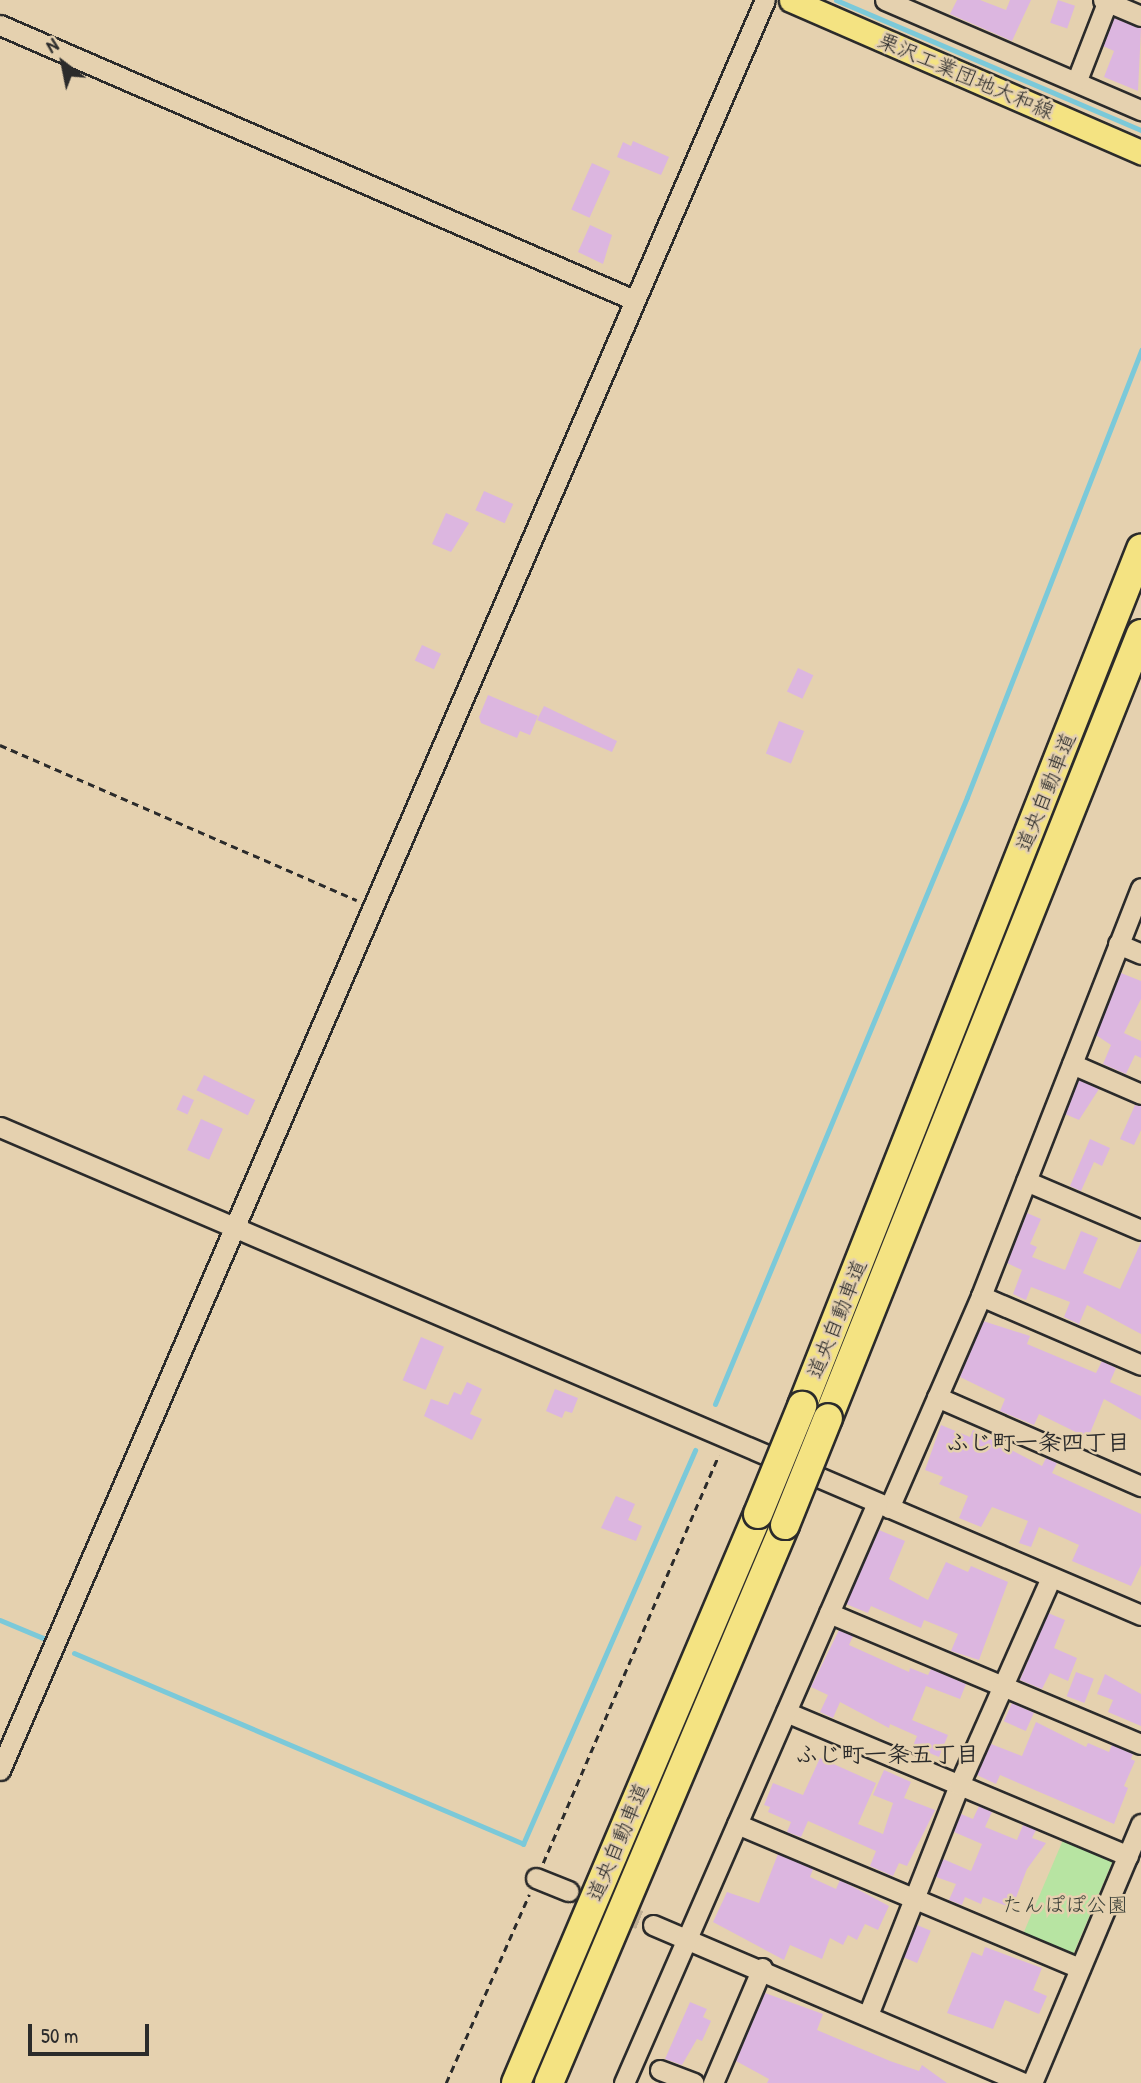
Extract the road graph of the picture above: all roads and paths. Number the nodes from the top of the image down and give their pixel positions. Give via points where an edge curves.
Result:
1 (765, 0) edge
2 (791, 0) edge
3 (885, 0) edge
4 (1106, 1) edge
5 (1141, 16) edge
6 (0, 25) edge
7 (1077, 80) junction
8 (1141, 110) edge
9 (1141, 152) edge
10 (634, 300) junction
11 (1141, 549) edge
12 (1141, 635) edge
13 (0, 745) edge
14 (1141, 888) edge
15 (372, 907) junction
16 (1118, 944) junction
17 (1141, 954) edge
18 (1072, 1064) junction
19 (1141, 1094) edge
20 (0, 1128) edge
21 (1026, 1181) junction
22 (233, 1228) junction
23 (1141, 1230) edge
24 (981, 1296) junction
25 (1141, 1365) edge
26 (937, 1397) junction
27 (726, 1439) junction
28 (1141, 1486) edge
29 (883, 1506) junction
30 (1051, 1577) junction
31 (829, 1613) junction
32 (1141, 1615) edge
33 (1003, 1685) junction
34 (786, 1712) junction
35 (1141, 1744) edge
36 (0, 1770) edge
37 (959, 1785) junction
38 (737, 1824) junction
39 (1141, 1825) edge
40 (1128, 1856) junction
41 (536, 1878) junction
42 (568, 1891) tunnel mouth
43 (914, 1898) junction
44 (653, 1925) tunnel mouth
45 (687, 1939) junction
46 (762, 1968) junction
47 (1080, 1968) junction
48 (868, 2015) junction
49 (660, 2070) dead end
50 (446, 2083) edge
51 (516, 2083) edge
52 (549, 2083) edge
53 (624, 2083) edge
54 (694, 2083) edge
55 (713, 2083) edge
56 (1024, 2083) edge
57 (1031, 2083) edge

1 - 10 street
2 - 9 main road, 栗沢工業団地大和線
3 - 7 street
4 - 5 street
4 - 7 street
6 - 10 street
7 - 8 street
10 - 15 street
11 - 51 highway, 道央自動車道, bridge via 758,1514
12 - 52 highway, 道央自動車道, bridge via 785,1525
13 - 15 path
14 - 16 street
15 - 22 street
16 - 17 street
16 - 18 street
18 - 19 street
18 - 21 street
20 - 22 street
21 - 23 street
21 - 24 street
22 - 27 street
22 - 36 street
24 - 25 street
24 - 26 street
26 - 28 street
26 - 29 street
27 - 29 street
27 - 41 path
29 - 30 street
29 - 31 street
30 - 32 street
30 - 33 street
31 - 33 street
31 - 34 street
33 - 35 street
33 - 37 street
34 - 37 street
34 - 38 street
37 - 40 street
37 - 43 street
38 - 43 street
38 - 45 street
39 - 40 street
40 - 47 street
41 - 42 street
41 - 50 path
43 - 47 street
43 - 48 street
44 - 45 street
45 - 46 street
45 - 53 street
46 - 48 street
46 - 55 street
47 - 57 street
48 - 56 street
49 - 54 street

